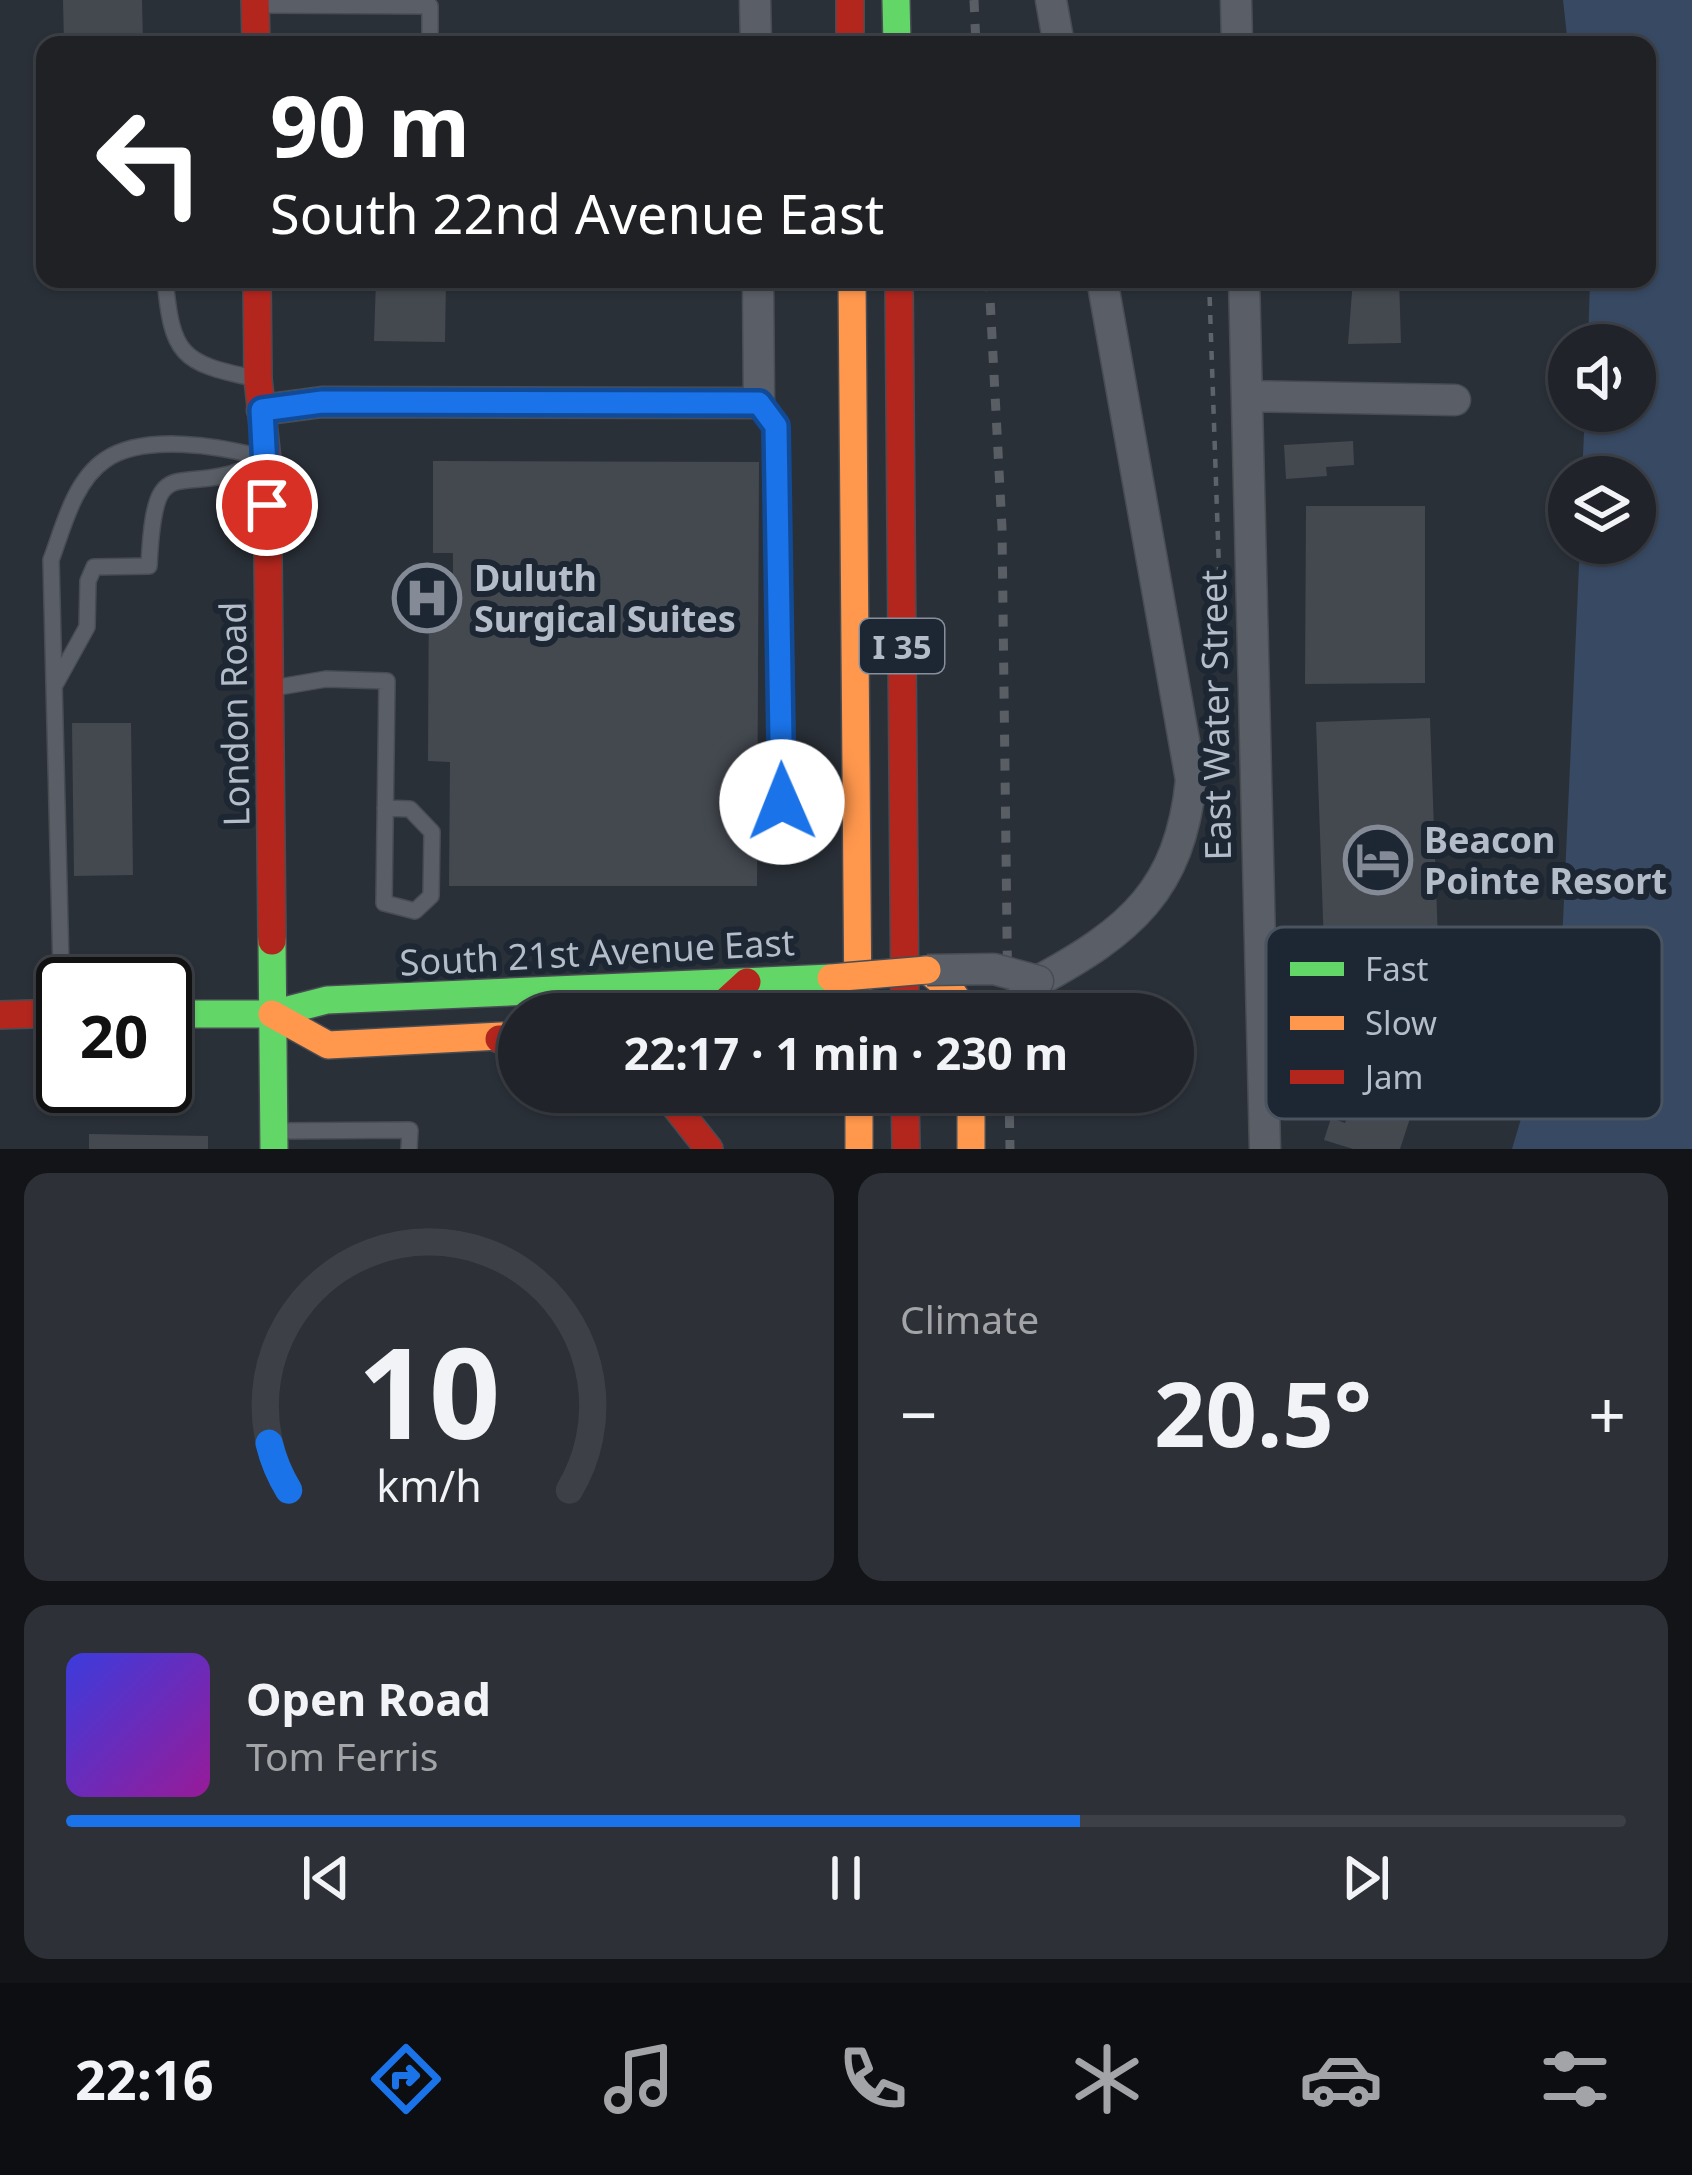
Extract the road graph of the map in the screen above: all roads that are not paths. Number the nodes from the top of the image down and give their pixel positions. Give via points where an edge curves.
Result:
1 (755, 0) edge
2 (850, 0) edge
3 (896, 0) edge
4 (1051, 0) edge
5 (1236, 0) edge
6 (255, 2) edge
7 (256, 36) edge
8 (430, 36) edge
9 (756, 36) edge
10 (850, 36) edge
11 (897, 36) edge
12 (1057, 36) edge
13 (1237, 36) edge
14 (167, 288) edge
15 (257, 288) edge
16 (758, 288) edge
17 (852, 288) edge
18 (899, 288) edge
19 (1104, 288) edge
20 (1244, 288) edge
21 (260, 395) junction
22 (1247, 396) junction
23 (1455, 400) dead end
24 (759, 403) junction
25 (267, 459) junction
26 (54, 686) junction
27 (270, 688) junction
28 (782, 802) dead end
29 (385, 808) junction
30 (63, 957) edge
31 (927, 970) junction
32 (1038, 981) junction
33 (747, 982) junction
34 (735, 993) edge
35 (858, 993) edge
36 (905, 993) edge
37 (952, 993) edge
38 (1031, 993) edge
39 (36, 1014) edge
40 (192, 1014) edge
41 (272, 1014) junction
42 (0, 1015) edge
43 (498, 1039) edge
44 (681, 1113) edge
45 (700, 1113) edge
46 (859, 1113) edge
47 (905, 1113) edge
48 (970, 1113) edge
49 (274, 1140) edge
50 (409, 1149) edge
51 (710, 1149) edge
52 (860, 1149) edge
53 (906, 1149) edge
54 (971, 1149) edge
55 (1264, 1149) edge

1 - 9 street
2 - 10 main road
3 - 11 main road
4 - 12 street
5 - 13 street
6 - 7 main road
6 - 8 lane via 430,6
14 - 21 lane via 184,353
15 - 21 main road, London Road
16 - 24 street
17 - 35 main road, I 35
18 - 36 main road, I 35
19 - 32 street via 1191,780 1176,855 1158,889 1102,945
20 - 22 street, East Water Street
21 - 24 street via 322,402
21 - 25 main road, London Road
22 - 23 street
22 - 55 street, East Water Street
24 - 28 lane via 776,426
25 - 26 lane via 232,476 176,478 161,488 152,503 149,566 94,567 87,627
25 - 26 lane via 176,447 105,460 68,512 51,560
25 - 27 main road, London Road
26 - 30 lane
27 - 29 lane via 387,681
27 - 41 main road, London Road
29 - 29 lane via 384,903 415,911 431,896 432,832 410,808
31 - 32 street, bridge via 994,969
31 - 33 main road, South 21st Avenue East, bridge
31 - 37 main road
32 - 38 street, bridge
33 - 34 main road
33 - 41 main road, South 21st Avenue East via 327,1000
39 - 42 main road
40 - 41 main road, South 21st Avenue East
41 - 43 main road, South 21st Avenue East via 328,1045
41 - 49 main road, London Road
44 - 51 main road
45 - 51 main road
46 - 52 main road
47 - 53 main road
48 - 54 main road
49 - 50 lane via 410,1130

